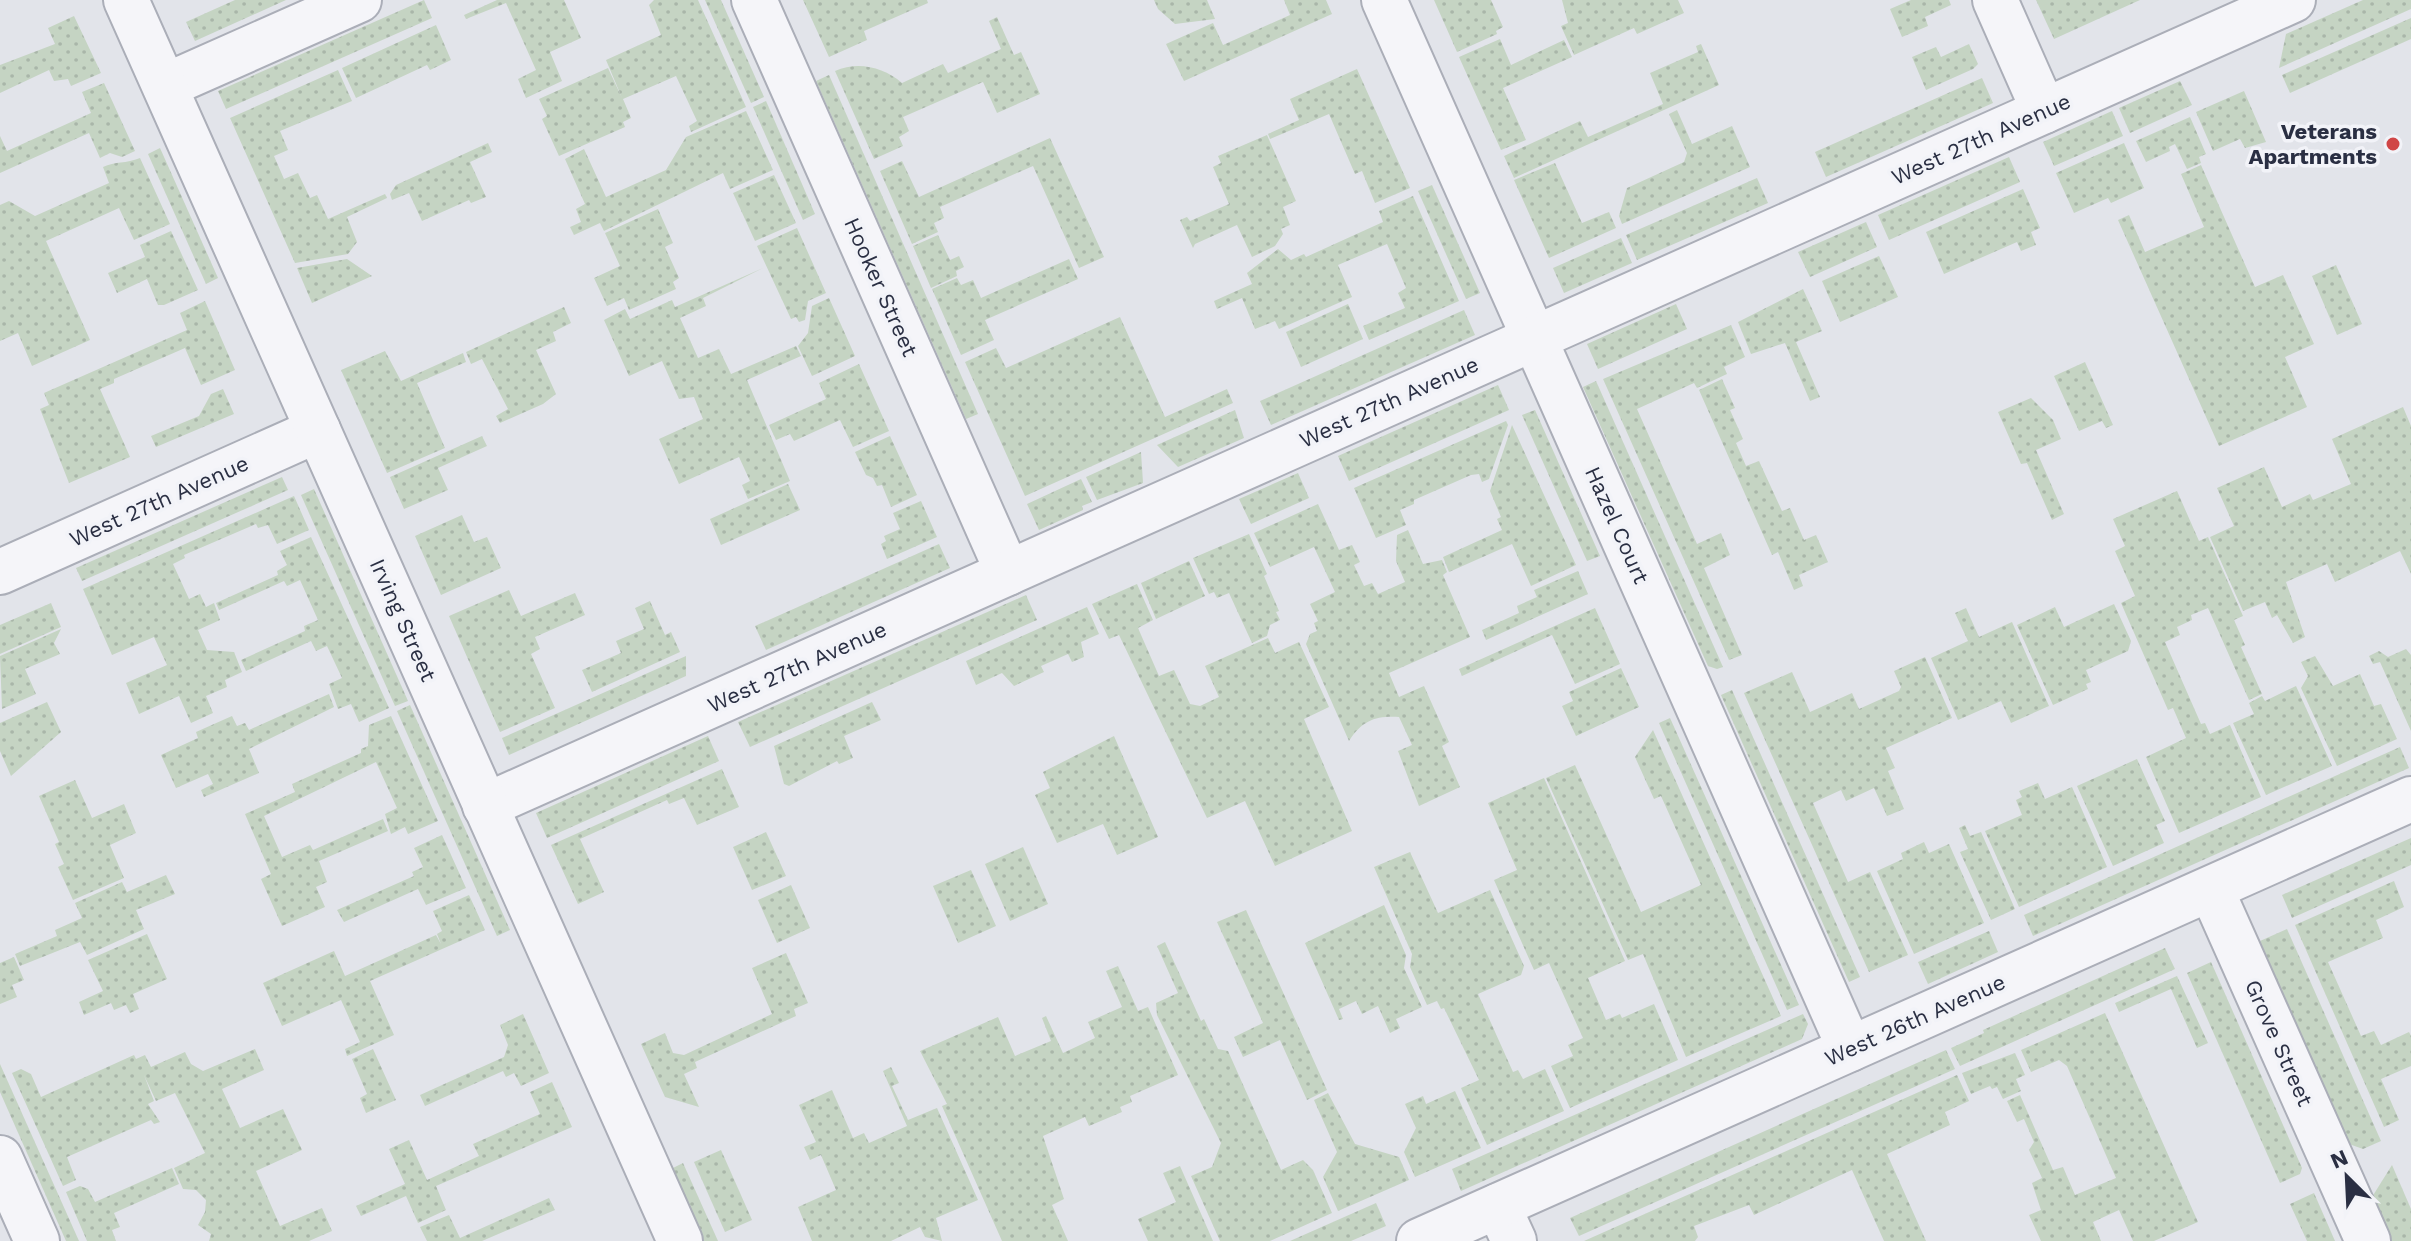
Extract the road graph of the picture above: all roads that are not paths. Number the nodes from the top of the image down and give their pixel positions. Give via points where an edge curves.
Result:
1 (126, 0) edge
2 (359, 0) edge
3 (754, 0) edge
4 (1384, 0) edge
5 (1995, 0) edge
6 (2293, 0) edge
7 (165, 86) junction
8 (2044, 111) junction
9 (1534, 338) junction
10 (318, 430) junction
11 (0, 572) edge
12 (1008, 573) junction
13 (2411, 799) edge
14 (485, 806) junction
15 (2211, 889) junction
16 (1850, 1049) junction
17 (0, 1158) edge
18 (1506, 1224) edge
19 (37, 1241) edge
20 (680, 1241) edge
21 (1419, 1241) edge
22 (2368, 1241) edge

1 - 7 street, Irving Street
2 - 7 street
3 - 12 street, Hooker Street
4 - 9 street, Hazel Court
5 - 8 street
6 - 8 street, West 27th Avenue
7 - 10 street, Irving Street
8 - 9 street, West 27th Avenue
9 - 12 street, West 27th Avenue
9 - 16 street, Hazel Court
10 - 11 street, West 27th Avenue
10 - 14 street, Irving Street
12 - 14 street, West 27th Avenue
13 - 15 street, West 26th Avenue
14 - 20 street, Irving Street
15 - 16 street, West 26th Avenue
15 - 22 street, Grove Street
16 - 18 street, West 26th Avenue
17 - 19 street
18 - 21 street, West 26th Avenue

